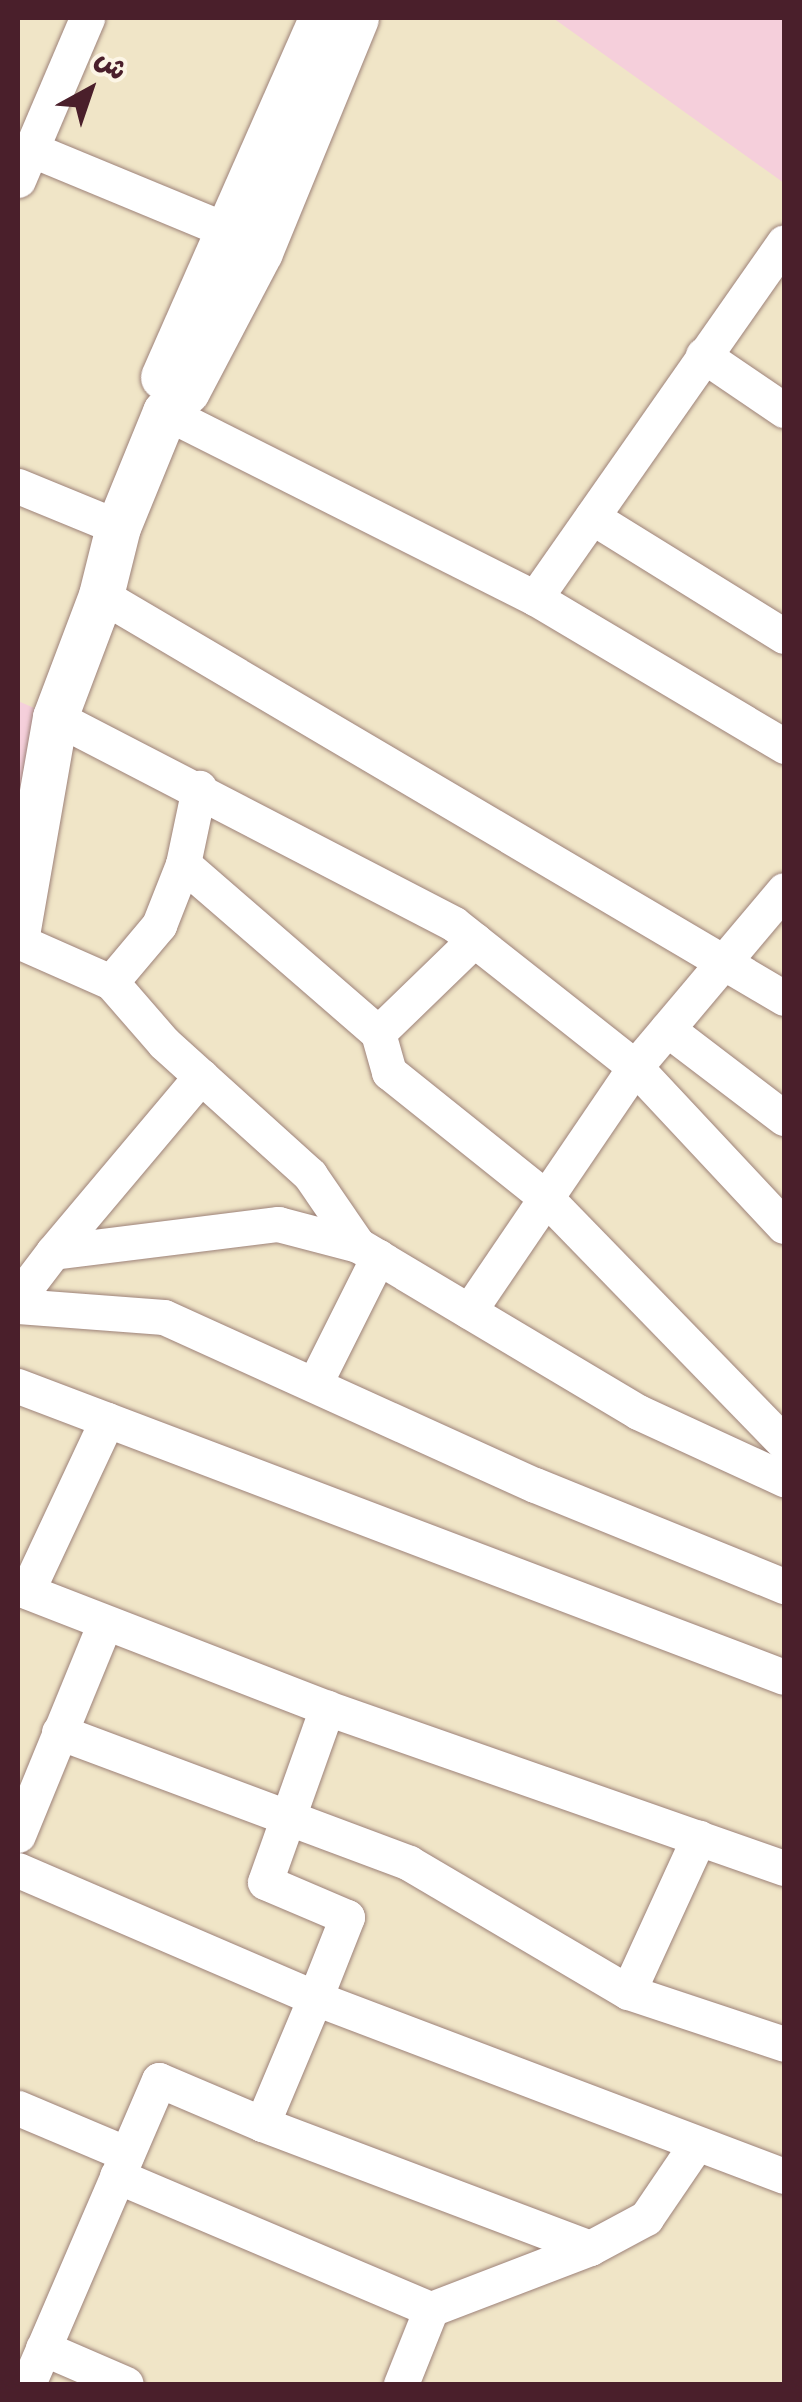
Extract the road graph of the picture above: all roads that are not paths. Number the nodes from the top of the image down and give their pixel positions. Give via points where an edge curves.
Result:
1 (87, 18) edge
2 (321, 18) edge
3 (356, 18) edge
4 (23, 164) edge
5 (228, 232) junction
6 (784, 242) edge
7 (703, 355) junction
8 (784, 410) edge
9 (165, 412) junction
10 (18, 486) edge
11 (592, 516) junction
12 (118, 526) junction
13 (101, 595) junction
14 (535, 598) junction
15 (784, 636) edge
16 (36, 709) edge
17 (784, 746) edge
18 (199, 788) junction
19 (183, 864) junction
20 (784, 889) edge
21 (18, 929) edge
22 (474, 940) junction
23 (18, 941) edge
24 (722, 963) junction
25 (111, 982) junction
26 (784, 998) edge
27 (666, 1029) junction
28 (378, 1033) junction
29 (635, 1067) junction
30 (201, 1076) junction
31 (784, 1118) edge
32 (546, 1198) junction
33 (784, 1226) edge
34 (368, 1251) junction
35 (53, 1252) junction
36 (18, 1298) edge
37 (18, 1306) edge
38 (469, 1311) junction
39 (316, 1381) junction
40 (18, 1386) edge
41 (108, 1420) junction
42 (784, 1443) edge
43 (784, 1479) edge
44 (784, 1586) edge
45 (22, 1589) edge
46 (105, 1624) junction
47 (784, 1677) edge
48 (328, 1708) junction
49 (59, 1732) junction
50 (288, 1818) junction
51 (18, 1835) edge
52 (699, 1837) junction
53 (781, 1860) edge
54 (18, 1870) edge
55 (628, 1992) junction
56 (315, 1998) junction
57 (784, 2044) edge
58 (18, 2108) edge
59 (262, 2124) junction
60 (695, 2146) junction
61 (122, 2165) junction
62 (784, 2176) edge
63 (590, 2248) junction
64 (431, 2309) junction
65 (43, 2348) junction
66 (28, 2384) edge
67 (126, 2384) edge
68 (401, 2384) edge

1 - 4 street
2 - 5 street
3 - 9 street via 260,252 186,391
4 - 5 street
5 - 9 street via 162,380
6 - 7 street
7 - 8 street
7 - 11 street
9 - 12 street
9 - 14 street
10 - 12 street
11 - 14 street
11 - 15 street
12 - 13 street
13 - 16 street
13 - 24 street
14 - 17 street
16 - 18 street
16 - 21 street
18 - 19 street
18 - 22 street
19 - 25 street via 159,925
19 - 28 street
20 - 24 street
22 - 28 street
22 - 29 street
23 - 25 street
24 - 26 street
24 - 27 street
25 - 30 street
27 - 29 street
27 - 31 street
28 - 32 street via 388,1072
29 - 32 street
29 - 33 street
30 - 34 street via 310,1176
30 - 35 street
32 - 38 street
32 - 42 street
34 - 35 street via 278,1224
34 - 38 street
34 - 39 street
35 - 36 street
37 - 39 street via 164,1317
38 - 43 street via 638,1412
39 - 44 street via 536,1486
40 - 41 street
41 - 45 street
41 - 47 street
45 - 46 street
46 - 48 street
46 - 49 street
48 - 50 street
48 - 52 street
49 - 50 street
49 - 51 street
50 - 55 street via 409,1863
50 - 56 street via 266,1882 347,1917
52 - 53 street
52 - 55 street
54 - 56 street
55 - 57 street
56 - 59 street
56 - 60 street
58 - 61 street
59 - 61 street via 159,2080
59 - 63 street
60 - 62 street
60 - 63 street via 646,2218
61 - 64 street
61 - 65 street
63 - 64 street
64 - 68 street
65 - 66 street
65 - 67 street

